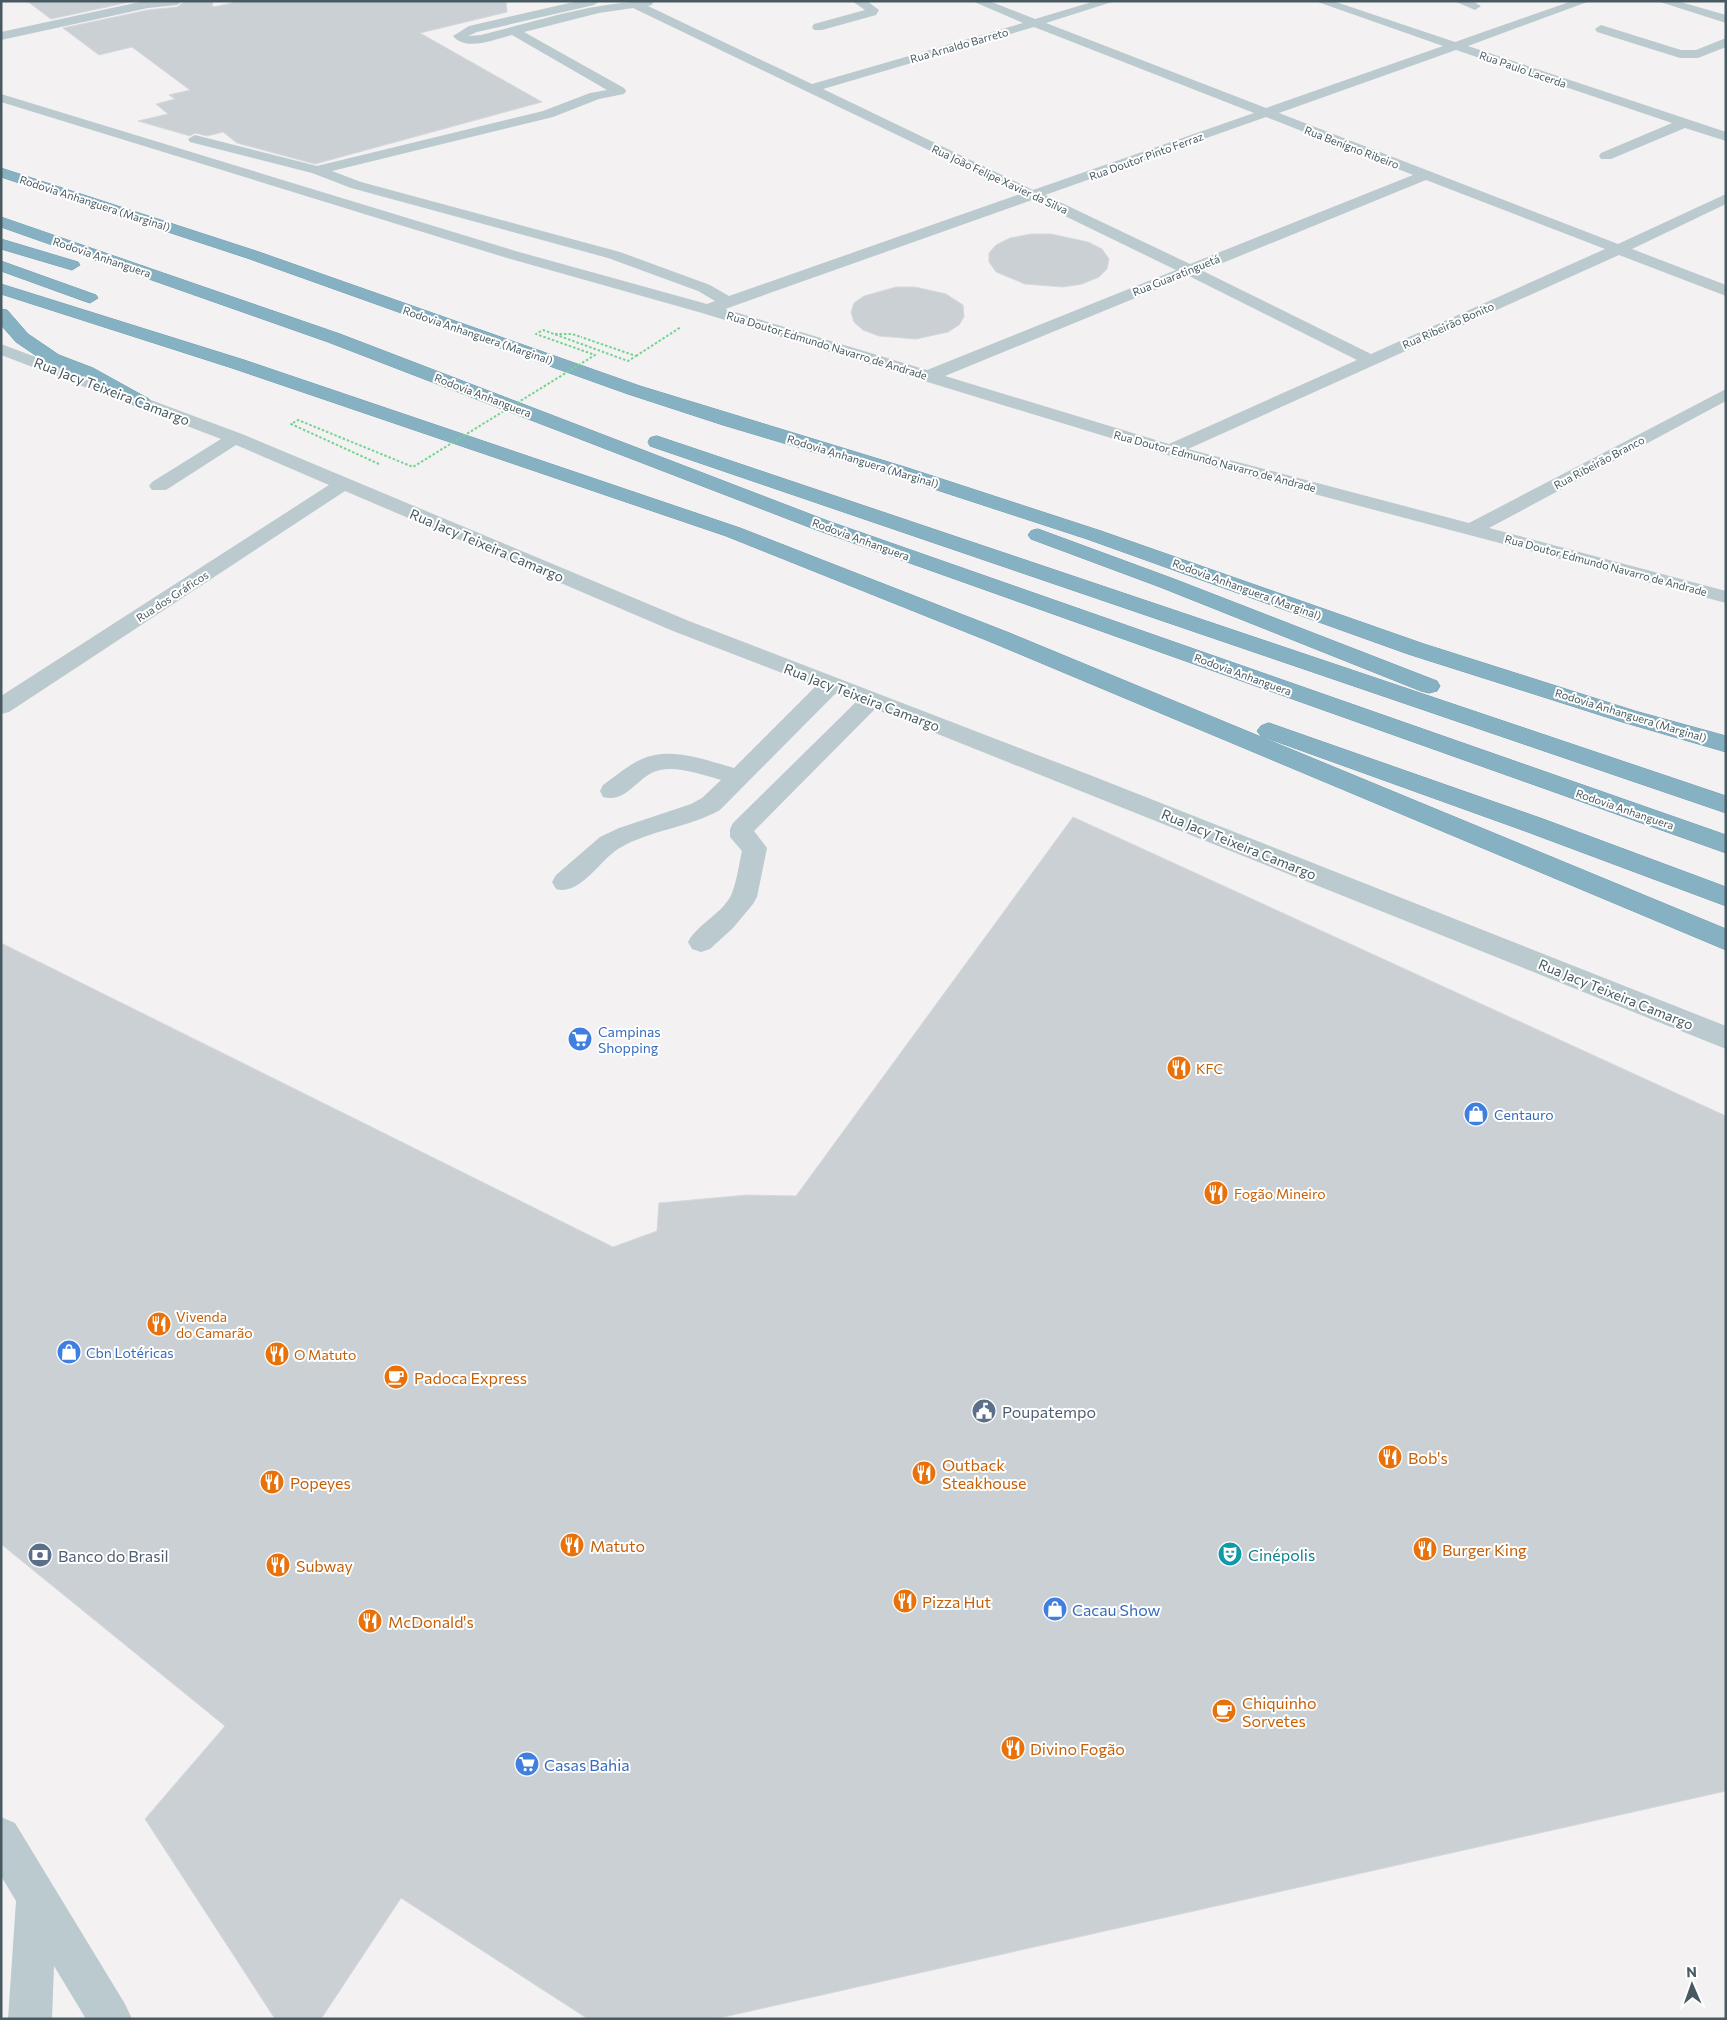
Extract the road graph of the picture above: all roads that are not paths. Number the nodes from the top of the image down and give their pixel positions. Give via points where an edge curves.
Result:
1 (177, 1) edge
2 (594, 1) edge
3 (858, 1) edge
4 (978, 1) edge
5 (1109, 1) edge
6 (1321, 1) edge
7 (1460, 1) edge
8 (1584, 1) edge
9 (1663, 1) edge
10 (638, 2) edge
11 (521, 6) dead end
12 (1475, 6) dead end
13 (534, 15) junction
14 (1726, 19) edge
15 (1036, 23) junction
16 (818, 26) dead end
17 (1601, 29) dead end
18 (514, 32) junction
19 (1, 36) edge
20 (492, 37) junction
21 (1726, 42) edge
22 (510, 47) dead end
23 (1456, 47) junction
24 (1, 85) edge
25 (578, 86) dead end
26 (809, 89) junction
27 (595, 96) junction
28 (1, 98) edge
29 (84, 109) dead end
30 (1265, 113) junction
31 (1684, 123) junction
32 (186, 136) dead end
33 (1726, 137) edge
34 (1606, 156) dead end
35 (317, 170) junction
36 (1, 172) edge
37 (1426, 175) junction
38 (1035, 196) junction
39 (1726, 198) edge
40 (1, 202) edge
41 (38, 215) dead end
42 (1, 222) edge
43 (57, 222) dead end
44 (1, 244) edge
45 (1619, 249) junction
46 (1, 266) edge
47 (84, 269) dead end
48 (1189, 270) junction
49 (120, 280) dead end
50 (1, 289) edge
51 (1726, 291) edge
52 (728, 302) junction
53 (110, 305) dead end
54 (708, 309) junction
55 (1, 314) edge
56 (155, 320) dead end
57 (334, 338) junction
58 (1, 349) edge
59 (21, 357) junction
60 (1370, 360) junction
61 (1, 367) edge
62 (928, 376) junction
63 (1726, 394) edge
64 (143, 403) junction
65 (730, 421) junction
66 (623, 429) dead end
67 (641, 436) dead end
68 (235, 438) junction
69 (1170, 450) junction
70 (581, 480) junction
71 (343, 484) junction
72 (159, 486) dead end
73 (1472, 529) junction
74 (1726, 597) edge
75 (999, 637) junction
76 (831, 685) junction
77 (871, 700) junction
78 (1, 707) edge
79 (1726, 744) edge
80 (739, 777) junction
81 (612, 791) dead end
82 (1726, 805) edge
83 (1726, 844) edge
84 (565, 882) dead end
85 (1726, 897) edge
86 (1726, 940) edge
87 (701, 942) dead end
88 (1726, 1038) edge
89 (1, 1837) edge
90 (36, 1894) junction
91 (30, 2019) edge
92 (110, 2019) edge

1 - 19 street via 148,4
2 - 13 street
3 - 16 street via 869,6 872,12
4 - 15 street, Rua Benígno Ribeiro
5 - 15 street, Rua Arnaldo Barreto
6 - 23 street, Rua Paulo Lacerda
7 - 12 street
8 - 23 street, Rua Doutor Pinto Ferraz
9 - 14 street
10 - 18 street
10 - 26 street, Rua João Felipe Xavier da Silva
11 - 13 street
13 - 20 street via 473,29 459,36 469,40
15 - 26 street, Rua Arnaldo Barreto
15 - 30 street, Rua Benígno Ribeiro
17 - 21 street via 1680,54 1698,54
18 - 20 street
18 - 27 street via 619,91
20 - 22 street
23 - 30 street, Rua Doutor Pinto Ferraz
23 - 31 street, Rua Paulo Lacerda
24 - 29 street
25 - 27 street
26 - 38 street, Rua João Felipe Xavier da Silva
27 - 35 street via 548,114
28 - 54 street, Rua Doutor Edmundo Navarro de Andrade via 513,255
30 - 37 street, Rua Benígno Ribeiro
30 - 38 street, Rua Doutor Pinto Ferraz
31 - 33 street, Rua Paulo Lacerda
31 - 34 street
32 - 35 street
35 - 52 street via 356,185 614,255 704,288
36 - 65 highway, Rodovia Anhanguera (Marginal) via 253,255
37 - 45 street, Rua Benígno Ribeiro
37 - 48 street, Rua Guaratinguetá
38 - 48 street, Rua João Felipe Xavier da Silva
38 - 52 street, Rua Doutor Pinto Ferraz
39 - 45 street, Rua Ribeirão Bonito
40 - 41 highway
42 - 57 highway, Rodovia Anhanguera
43 - 66 highway, Rodovia Anhanguera
44 - 47 highway
45 - 51 street, Rua Benígno Ribeiro
45 - 60 street, Rua Ribeirão Bonito
46 - 53 highway
48 - 60 street, Rua João Felipe Xavier da Silva
48 - 62 street, Rua Guaratinguetá
49 - 57 highway
50 - 70 highway via 238,364
52 - 54 street, Rua Doutor Pinto Ferraz
54 - 62 street, Rua Doutor Edmundo Navarro de Andrade
55 - 64 highway via 22,338 53,359 88,372
56 - 70 highway via 418,407
57 - 83 highway, Rodovia Anhanguera via 821,525
58 - 59 street, Rua Jacy Teixeira Camargo
59 - 61 street
59 - 64 street, Rua Jacy Teixeira Camargo
60 - 69 street, Rua Ribeirão Bonito
62 - 69 street, Rua Doutor Edmundo Navarro de Andrade
63 - 73 street, Rua Ribeirão Branco
64 - 68 street, Rua Jacy Teixeira Camargo
65 - 79 highway, Rodovia Anhanguera (Marginal) via 1094,535 1416,649
65 - 82 highway via 1167,583
67 - 82 highway, Rodovia Anhanguera
68 - 71 street, Rua Jacy Teixeira Camargo
68 - 72 street
69 - 73 street, Rua Doutor Edmundo Navarro de Andrade
70 - 75 highway via 733,532
71 - 76 street, Rua Jacy Teixeira Camargo via 640,610
71 - 78 street, Rua dos Gráficos
73 - 74 street, Rua Doutor Edmundo Navarro de Andrade
75 - 85 highway via 1525,822
75 - 86 highway
76 - 77 street, Rua Jacy Teixeira Camargo
76 - 80 street
77 - 87 street via 742,828 742,837 755,848 744,898
77 - 88 street, Rua Jacy Teixeira Camargo
80 - 81 street via 699,766 652,763
80 - 84 street via 697,813 615,840
89 - 90 street
90 - 91 street
90 - 92 street

